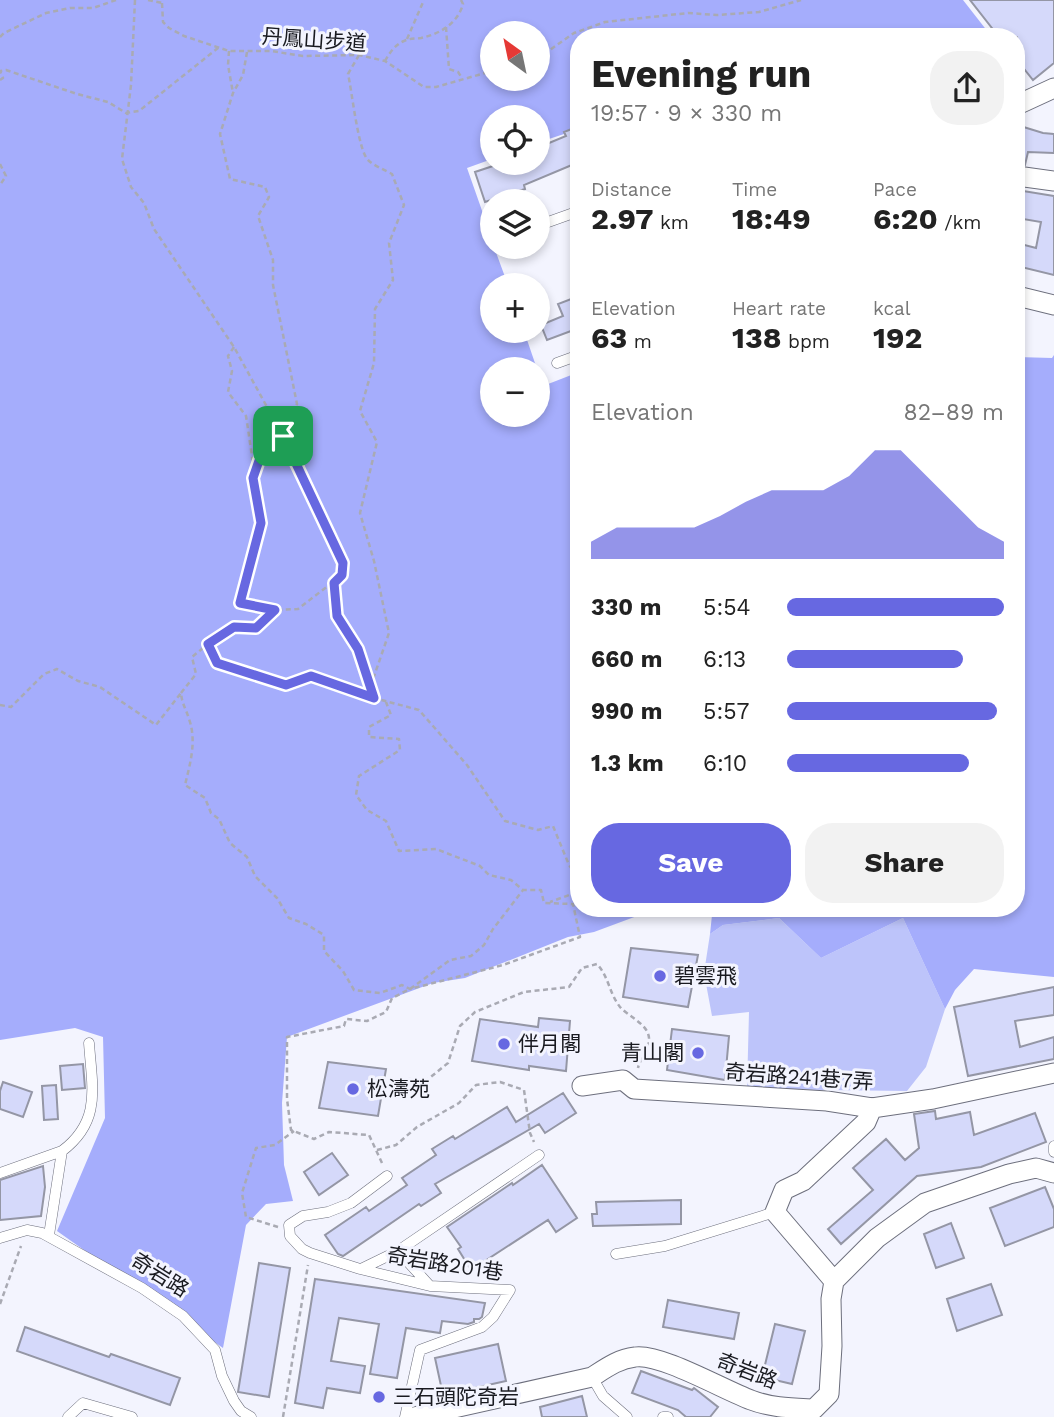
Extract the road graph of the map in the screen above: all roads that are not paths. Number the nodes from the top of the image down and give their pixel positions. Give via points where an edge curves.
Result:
1 (1054, 88) edge
2 (1025, 101) edge
3 (1025, 177) edge
4 (1054, 181) edge
5 (570, 214) edge
6 (550, 221) edge
7 (1025, 298) edge
8 (1054, 305) edge
9 (570, 358) edge
10 (556, 363) dead end
11 (89, 1043) dead end
12 (1054, 1073) edge
13 (582, 1086) dead end
14 (872, 1108) junction
15 (1054, 1146) edge
16 (62, 1151) junction
17 (1054, 1152) edge
18 (539, 1155) road end
19 (0, 1173) edge
20 (1054, 1173) edge
21 (387, 1176) road end
22 (775, 1212) junction
23 (49, 1236) junction
24 (0, 1238) edge
25 (398, 1251) junction
26 (616, 1254) dead end
27 (360, 1269) junction
28 (834, 1281) junction
29 (430, 1286) junction
30 (592, 1377) junction
31 (68, 1417) edge
32 (132, 1417) edge
33 (251, 1417) edge
34 (405, 1417) edge
35 (414, 1417) edge
36 (627, 1417) edge
37 (663, 1417) edge
38 (668, 1417) edge

1 - 2 street
3 - 4 street
5 - 6 lane
7 - 8 street
9 - 10 lane
11 - 16 lane via 92,1096 87,1125
12 - 14 street, 奇岩路241巷7弄
13 - 14 street, 奇岩路241巷7弄 via 623,1080 634,1089
14 - 22 street via 866,1122 803,1181 784,1190
15 - 17 lane
16 - 19 lane
16 - 23 lane
18 - 25 lane
20 - 28 street via 1036,1168 1009,1174 925,1203 877,1238
21 - 27 lane, 奇岩路201巷 via 351,1203 303,1216 289,1225 290,1236 310,1253
22 - 26 lane via 665,1245
22 - 28 street
23 - 24 lane, 奇岩路 via 27,1230
23 - 33 lane, 奇岩路 via 183,1316 215,1350 234,1401
25 - 27 lane
25 - 29 lane
27 - 29 lane, 奇岩路201巷
28 - 30 street, 奇岩路 via 829,1394 814,1409 773,1407 638,1356 615,1362
29 - 34 lane, 奇岩路201巷 via 510,1290 482,1327 420,1350
30 - 35 street, 奇岩路
30 - 36 lane via 603,1396
31 - 32 lane via 83,1403
37 - 38 lane

